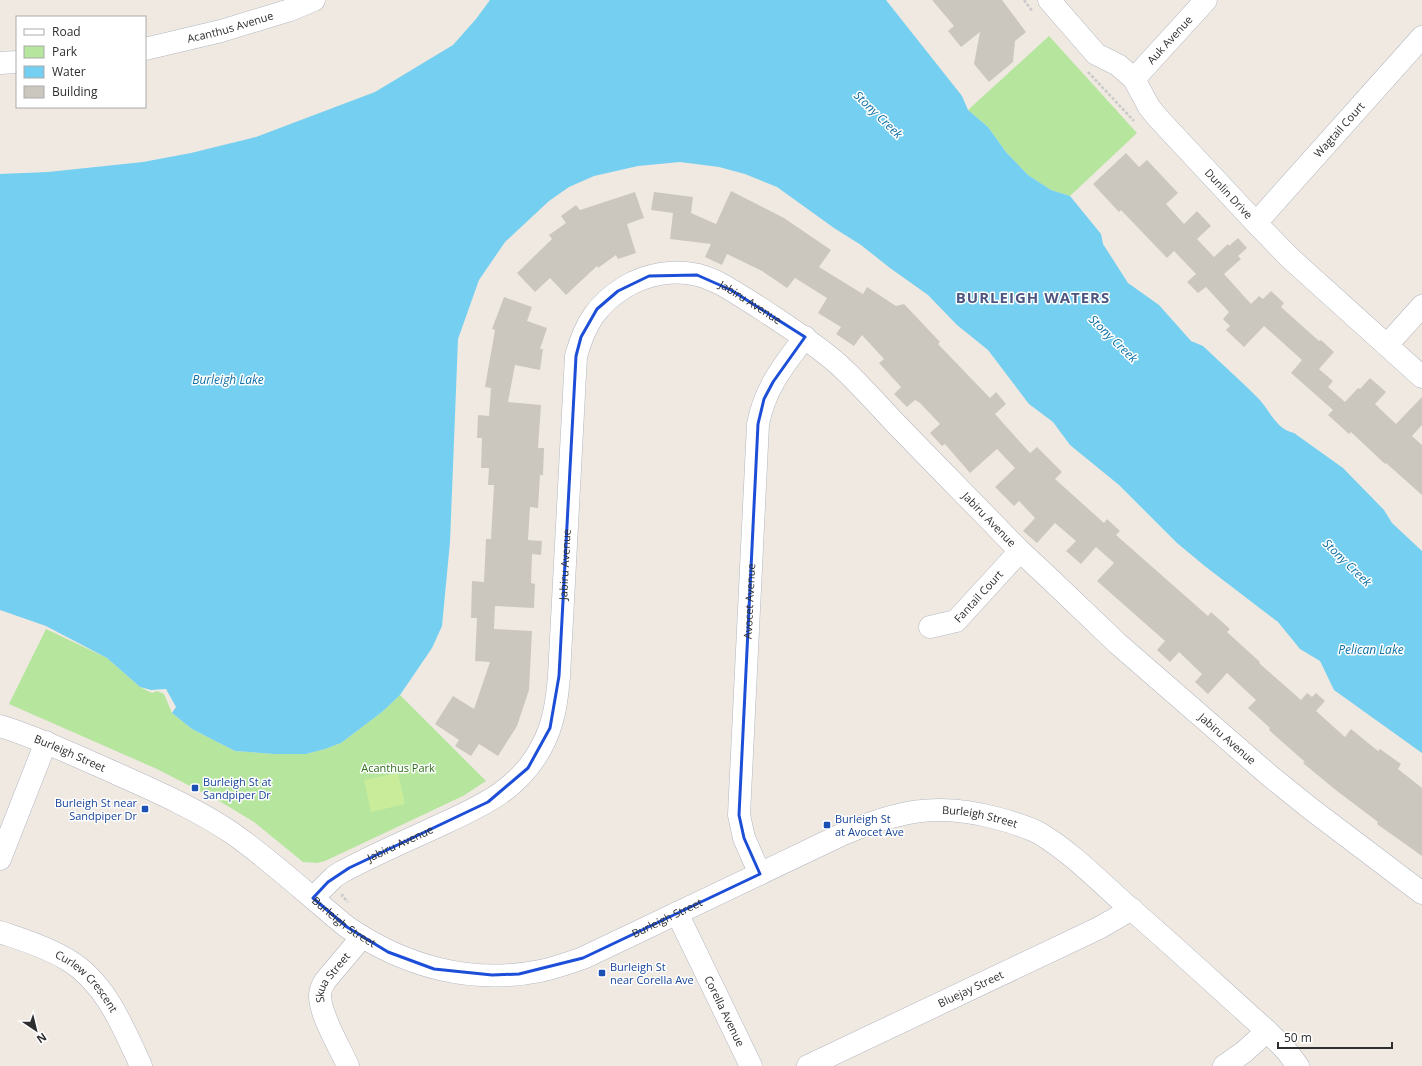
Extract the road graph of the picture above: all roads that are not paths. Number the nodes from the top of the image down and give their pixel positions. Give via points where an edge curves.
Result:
1 (314, 0) edge
2 (1049, 0) edge
3 (1206, 0) edge
4 (1422, 37) edge
5 (146, 49) edge
6 (0, 62) edge
7 (16, 62) edge
8 (1134, 79) junction
9 (1256, 223) junction
10 (1422, 306) edge
11 (805, 338) junction
12 (1387, 345) junction
13 (1422, 376) edge
14 (1020, 551) junction
15 (930, 627) dead end
16 (0, 726) edge
17 (46, 742) junction
18 (0, 859) edge
19 (760, 874) junction
20 (1422, 893) edge
21 (313, 898) junction
22 (1132, 910) junction
23 (677, 913) junction
24 (0, 932) edge
25 (362, 937) junction
26 (1267, 1031) junction
27 (141, 1066) edge
28 (348, 1066) edge
29 (751, 1066) edge
30 (808, 1066) edge
31 (1224, 1066) edge
32 (1298, 1066) edge

1 - 5 street, Acanthus Avenue via 221,31
2 - 8 street, Dunlin Drive via 1096,54 1118,65
3 - 8 street, Auk Avenue
4 - 9 street, Wagtail Court
6 - 7 street
8 - 9 street, Dunlin Drive via 1158,118
9 - 12 street, Dunlin Drive via 1290,258
10 - 12 street
11 - 14 street, Jabiru Avenue via 839,365
11 - 19 street, Avocet Avenue via 773,382 764,399 758,424 739,815 744,838
11 - 21 street, Jabiru Avenue via 731,290 697,275 680,273 649,276 632,282 597,309 581,337 576,356 557,702 542,747 518,779 488,802 340,873
12 - 13 street, Dunlin Drive
14 - 15 street, Fantail Court via 956,621
14 - 20 street, Jabiru Avenue via 1117,643 1270,776
16 - 17 street, Burleigh Street
17 - 18 street
17 - 21 street, Burleigh Street via 174,799 213,821 250,846
19 - 22 street, Burleigh Street via 877,820 920,811 948,810 1006,820 1038,833 1060,847
19 - 23 street, Burleigh Street
21 - 25 street, Burleigh Street
22 - 26 street, Burleigh Street
22 - 30 street, Bluejay Street
23 - 25 street, Burleigh Street via 584,958 540,971 519,974 492,975 434,969 394,954
23 - 29 street, Corella Avenue
24 - 27 street, Curlew Crescent via 39,945 68,960 89,977 111,1006
25 - 28 street, Skua Street via 325,981 320,996 325,1016
26 - 31 street
26 - 32 street, Burleigh Street

